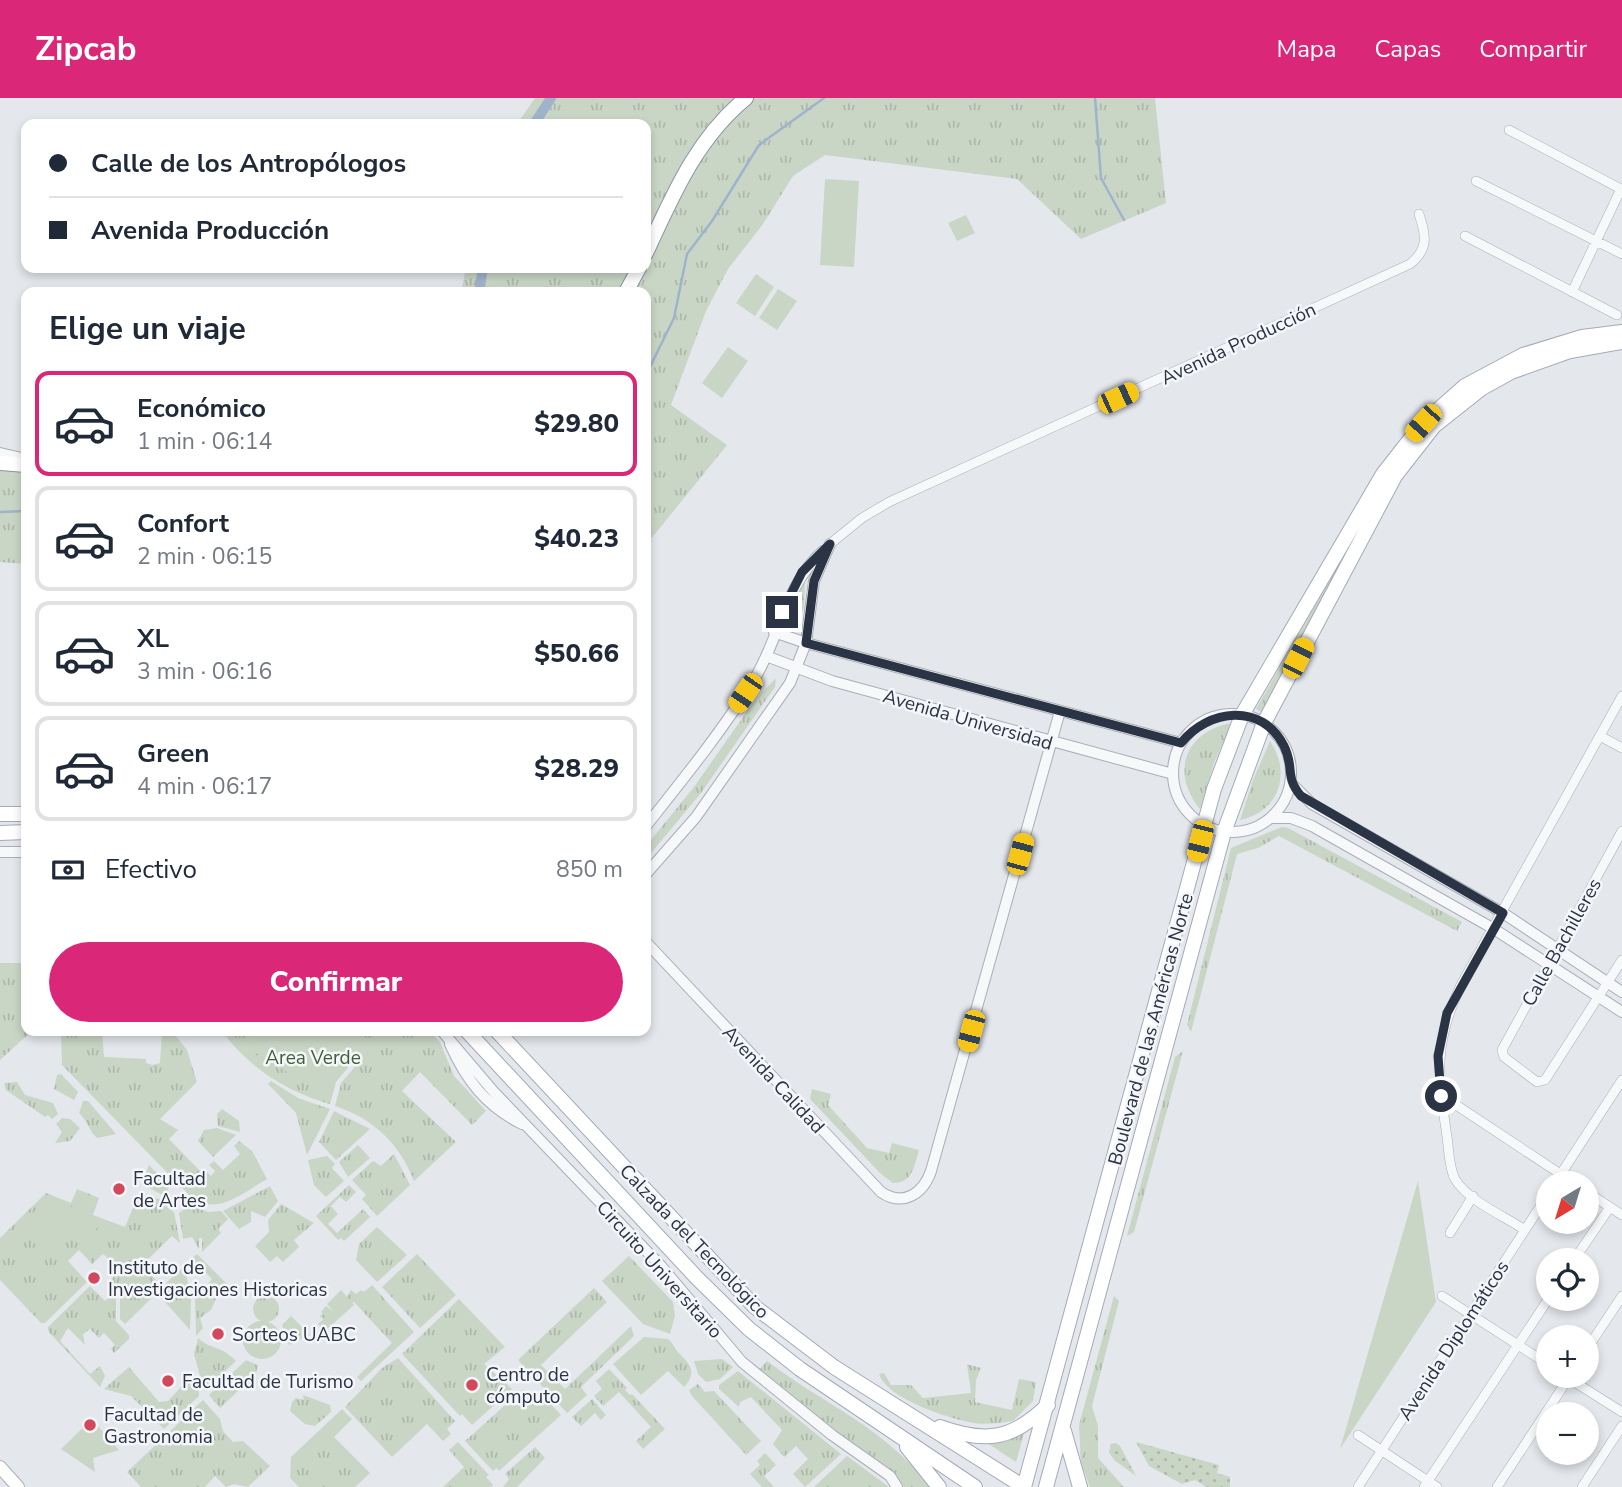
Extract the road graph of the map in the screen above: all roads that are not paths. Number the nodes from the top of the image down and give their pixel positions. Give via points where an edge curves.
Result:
1 (746, 98) edge
2 (1509, 130) dead end
3 (1476, 181) dead end
4 (1419, 214) dead end
5 (1465, 236) dead end
6 (651, 242) edge
7 (1597, 242) junction
8 (1622, 254) edge
9 (1572, 292) junction
10 (1617, 315) dead end
11 (1622, 332) edge
12 (1622, 342) edge
13 (0, 453) edge
14 (21, 458) edge
15 (0, 463) edge
16 (21, 465) edge
17 (830, 544) junction
18 (774, 632) junction
19 (806, 643) junction
20 (766, 656) junction
21 (797, 669) junction
22 (1622, 696) edge
23 (1060, 711) junction
24 (1242, 715) junction
25 (1264, 723) junction
26 (1600, 736) junction
27 (1051, 742) junction
28 (1181, 743) junction
29 (1622, 748) edge
30 (1173, 774) junction
31 (1291, 783) junction
32 (0, 814) edge
33 (21, 814) edge
34 (1271, 818) junction
35 (651, 820) edge
36 (1204, 825) junction
37 (1622, 831) edge
38 (21, 832) edge
39 (1224, 832) junction
40 (0, 833) edge
41 (0, 852) edge
42 (21, 852) edge
43 (651, 868) edge
44 (1503, 913) junction
45 (1494, 929) junction
46 (651, 947) edge
47 (1557, 948) junction
48 (1622, 960) edge
49 (1548, 964) junction
50 (1607, 982) junction
51 (1163, 984) junction
52 (1182, 989) junction
53 (1622, 992) edge
54 (1597, 996) junction
55 (1622, 1012) edge
56 (447, 1036) edge
57 (472, 1036) edge
58 (503, 1036) edge
59 (1622, 1080) edge
60 (1441, 1096) junction
61 (1547, 1171) edge
62 (1563, 1171) edge
63 (1473, 1196) junction
64 (1600, 1200) edge
65 (1610, 1207) junction
66 (1536, 1213) edge
67 (1622, 1215) edge
68 (1525, 1230) junction
69 (1450, 1233) dead end
70 (1582, 1248) edge
71 (1442, 1296) dead end
72 (1622, 1296) edge
73 (1540, 1311) edge
74 (1470, 1314) junction
75 (1599, 1331) edge
76 (1518, 1345) junction
77 (1536, 1356) edge
78 (1560, 1388) edge
79 (1586, 1388) edge
80 (1049, 1404) junction
81 (1622, 1412) edge
82 (918, 1418) junction
83 (1622, 1426) edge
84 (1063, 1427) junction
85 (895, 1432) junction
86 (1358, 1435) dead end
87 (1382, 1450) junction
88 (0, 1467) edge
89 (0, 1475) edge
90 (1426, 1484) edge
91 (18, 1486) edge
92 (897, 1487) edge
93 (939, 1487) edge
94 (975, 1487) edge
95 (1024, 1487) edge
96 (1046, 1487) edge
97 (1080, 1487) edge
98 (1358, 1487) edge
99 (1437, 1487) edge
100 (1497, 1487) edge
101 (1582, 1487) edge

1 - 6 main road via 720,121 699,149
2 - 7 street via 1621,189
3 - 7 street
4 - 17 street, Avenida Producción via 1426,244 1422,255 1410,264 889,502
5 - 9 street
7 - 8 street
7 - 9 street
9 - 10 street
11 - 24 main road, Boulevard de las Américas Norte via 1583,337 1523,355 1465,386 1423,423 1383,474
12 - 25 main road, Boulevard de las Américas Norte via 1570,351 1511,372 1433,426 1395,476
13 - 14 street
15 - 16 main road
17 - 18 street, Avenida Producción via 802,572
17 - 19 street, Avenida Producción via 814,581
18 - 19 street, Avenida Universidad
18 - 20 street, Avenida Producción
19 - 21 street, Avenida Producción
19 - 23 street, Avenida Universidad
20 - 21 street, Avenida Universidad
20 - 35 street, Avenida Producción via 723,726
21 - 27 street, Avenida Universidad
21 - 43 street, Avenida Producción via 696,817
22 - 26 street
23 - 27 street
23 - 28 street, Avenida Universidad
24 - 25 street
24 - 28 street via 1201,723
24 - 36 main road, Boulevard de las Américas Norte
25 - 31 street via 1289,756
25 - 39 main road, Boulevard de las Américas Norte
26 - 29 street
26 - 44 street
27 - 30 street, Avenida Universidad
27 - 46 street, Avenida Calidad via 931,1171 924,1187 911,1197 896,1199 881,1192
28 - 30 street
30 - 36 street via 1182,804
31 - 34 street
31 - 44 street via 1301,796 1330,815
32 - 33 main road
34 - 39 street via 1249,830
34 - 45 street via 1291,818 1312,826
36 - 39 street
36 - 51 main road, Boulevard de las Américas Norte
37 - 47 street, Calle Bachilleres
38 - 40 main road
39 - 52 main road, Boulevard de las Américas Norte
41 - 42 street
44 - 45 street
44 - 47 street
45 - 49 street
45 - 60 street via 1461,985 1443,1028 1438,1056
47 - 49 street, Calle Bachilleres
47 - 50 street
48 - 50 street
49 - 54 street
49 - 54 street, Calle Bachilleres via 1502,1053 1537,1082 1545,1080
50 - 53 street
50 - 54 street
51 - 52 main road
51 - 80 main road, Boulevard de las Américas Norte
52 - 84 main road, Boulevard de las Américas Norte
54 - 55 street
56 - 92 street, Circuito Universitario via 493,1091 661,1266 742,1362 890,1476
57 - 85 main road, Calzada del Tecnológico via 724,1306 800,1369
58 - 82 main road, Calzada del Tecnológico via 743,1296 816,1355
59 - 62 street
60 - 61 street
60 - 63 street via 1454,1177
63 - 68 street
63 - 69 street
64 - 65 street
65 - 67 street
65 - 70 street
66 - 68 street, Avenida Diplomáticos
68 - 74 street, Avenida Diplomáticos
71 - 74 street
72 - 75 street
73 - 76 street
74 - 76 street
74 - 87 street, Avenida Diplomáticos
76 - 77 street
76 - 90 street
78 - 100 street
79 - 81 street
80 - 82 main road via 1031,1421 1001,1436 965,1434
80 - 95 main road, Boulevard de las Américas Norte
82 - 95 main road, Calzada del Tecnológico
83 - 101 street
84 - 96 main road, Boulevard de las Américas Norte
84 - 97 main road
85 - 93 main road
85 - 94 main road, Calzada del Tecnológico
86 - 87 street
87 - 90 street
87 - 98 street, Avenida Diplomáticos
88 - 91 main road
89 - 91 main road
90 - 99 street

